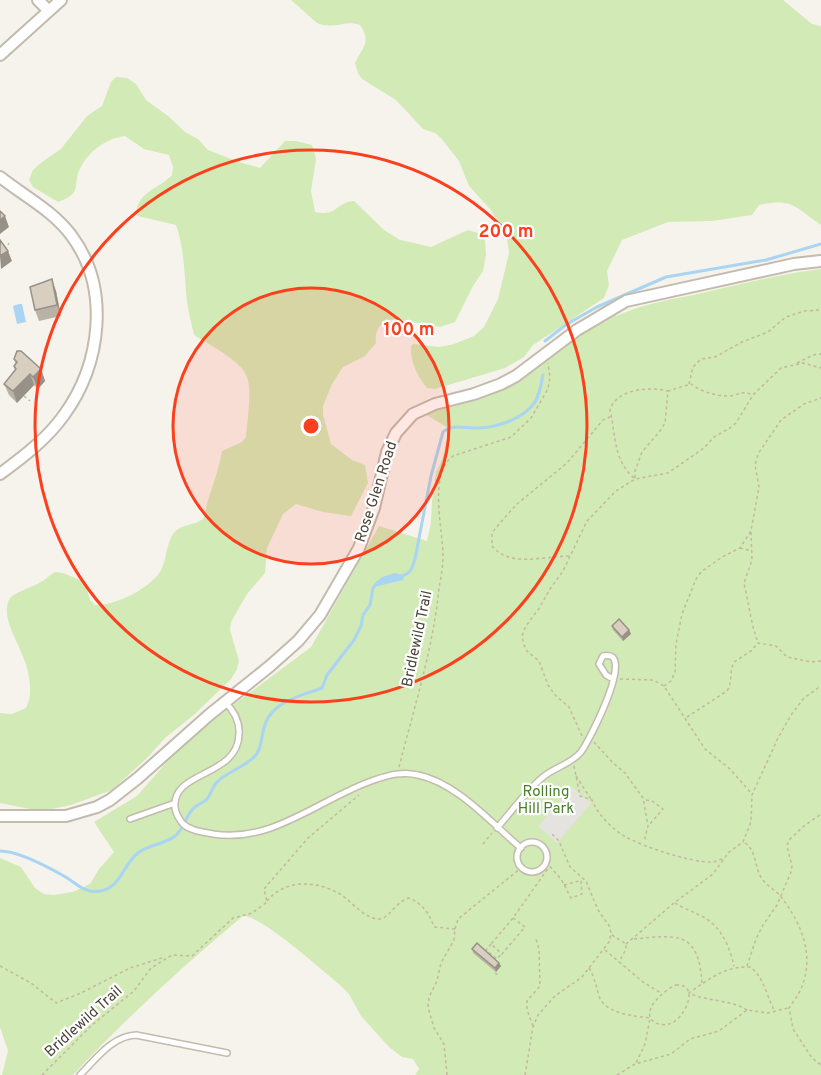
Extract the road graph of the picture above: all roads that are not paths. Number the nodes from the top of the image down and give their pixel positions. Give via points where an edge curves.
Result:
1 (38, 0) edge
2 (61, 0) edge
3 (49, 11) junction
4 (0, 55) edge
5 (0, 177) edge
6 (821, 261) edge
7 (0, 474) edge
8 (613, 679) junction
9 (225, 702) junction
10 (175, 804) junction
11 (0, 816) edge
12 (130, 819) dead end
13 (497, 828) junction
14 (521, 848) junction
15 (226, 1053) dead end
16 (80, 1075) edge

1 - 3 street
2 - 3 street
3 - 4 street
5 - 7 street via 49,213 76,243 88,267 97,315 93,351 75,398 43,439
6 - 9 street, Rose Glen Road via 626,302 595,318 516,376 424,408 405,422 387,452 374,508 359,548 320,615 285,654
8 - 8 lane via 599,664 608,654 616,660
8 - 13 lane via 585,746 573,760 542,777
9 - 10 lane via 238,724 237,747 223,764 184,786
9 - 11 street, Rose Glen Road via 123,791 97,807 66,816
10 - 12 lane
10 - 13 lane via 180,820 188,827 227,835 259,832 367,782 398,773 418,775 450,787
13 - 14 lane
14 - 14 lane via 517,856 525,871 535,872 548,865 546,852 539,845 530,843
15 - 16 lane via 127,1036 114,1042

